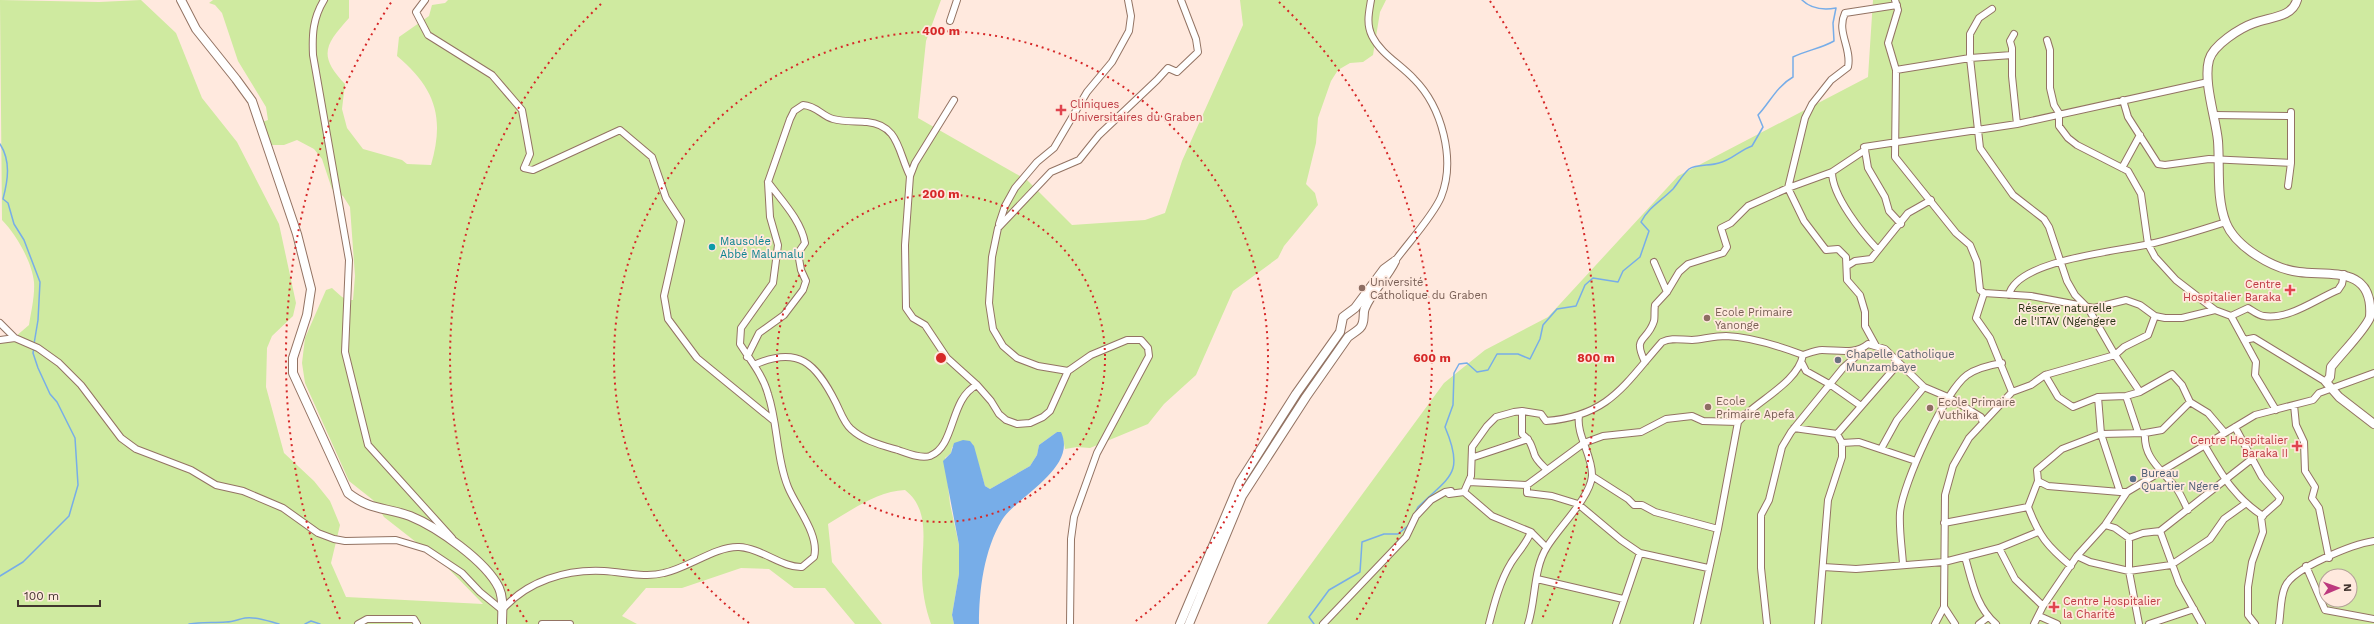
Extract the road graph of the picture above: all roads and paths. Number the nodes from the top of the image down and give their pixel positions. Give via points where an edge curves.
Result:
1 (181, 0) edge
2 (324, 0) edge
3 (425, 0) edge
4 (957, 0) edge
5 (1128, 0) edge
6 (1181, 0) edge
7 (1371, 0) edge
8 (2297, 0) edge
9 (1896, 2) edge
10 (1992, 9) dead end
11 (950, 21) dead end
12 (2014, 34) dead end
13 (2047, 40) dead end
14 (2012, 55) junction
15 (1970, 58) junction
16 (1896, 70) junction
17 (2208, 82) junction
18 (954, 100) dead end
19 (2123, 100) junction
20 (2059, 113) junction
21 (2214, 115) junction
22 (2017, 124) junction
23 (1979, 130) junction
24 (2140, 135) junction
25 (1896, 141) junction
26 (1865, 150) junction
27 (2219, 160) junction
28 (2291, 163) junction
29 (2122, 168) junction
30 (1832, 172) junction
31 (910, 176) junction
32 (768, 182) junction
33 (2288, 186) dead end
34 (1788, 188) junction
35 (1931, 200) junction
36 (2226, 222) junction
37 (1901, 224) junction
38 (998, 228) junction
39 (2148, 244) junction
40 (1878, 250) junction
41 (2061, 260) junction
42 (1395, 261) joint
43 (1654, 262) dead end
44 (1847, 266) junction
45 (2344, 274) junction
46 (1667, 292) junction
47 (1984, 293) junction
48 (2009, 295) junction
49 (2088, 308) junction
50 (1359, 310) junction
51 (2215, 310) junction
52 (2156, 316) junction
53 (2232, 316) junction
54 (0, 323) edge
55 (1340, 332) junction
56 (1348, 337) junction
57 (15, 338) junction
58 (0, 340) edge
59 (2244, 340) junction
60 (1876, 346) junction
61 (1863, 350) junction
62 (1803, 355) junction
63 (2115, 355) junction
64 (747, 357) junction
65 (1645, 362) junction
66 (1802, 363) junction
67 (1899, 363) junction
68 (2002, 363) junction
69 (754, 365) junction
70 (1068, 371) junction
71 (2374, 373) edge
72 (2045, 374) junction
73 (977, 385) junction
74 (1831, 385) junction
75 (2328, 386) junction
76 (1924, 387) junction
77 (2012, 392) junction
78 (2140, 392) junction
79 (2126, 396) junction
80 (2098, 397) junction
81 (1950, 398) junction
82 (2190, 402) junction
83 (2294, 405) junction
84 (1861, 406) junction
85 (2276, 410) junction
86 (1522, 411) junction
87 (1579, 416) junction
88 (774, 421) junction
89 (1738, 422) junction
90 (1983, 423) junction
91 (2374, 424) edge
92 (2235, 427) junction
93 (1794, 428) junction
94 (2138, 432) junction
95 (2145, 433) junction
96 (2225, 433) junction
97 (1837, 434) junction
98 (2102, 434) junction
99 (1528, 439) junction
100 (1584, 443) junction
101 (1842, 443) junction
102 (2205, 446) junction
103 (1881, 449) junction
104 (1474, 458) junction
105 (2253, 458) junction
106 (1916, 461) junction
107 (1546, 469) junction
108 (2160, 472) junction
109 (1592, 476) junction
110 (2038, 481) junction
111 (2225, 481) junction
112 (1469, 482) junction
113 (1527, 485) junction
114 (1464, 492) junction
115 (2123, 492) junction
116 (1578, 504) junction
117 (2245, 504) junction
118 (2028, 507) junction
119 (2188, 510) junction
120 (2262, 516) junction
121 (1944, 522) junction
122 (2105, 524) junction
123 (1718, 529) junction
124 (2160, 531) junction
125 (1531, 532) junction
126 (2038, 532) junction
127 (2129, 538) junction
128 (453, 539) junction
129 (2374, 541) edge
130 (1546, 547) junction
131 (1999, 548) junction
132 (1640, 553) junction
133 (2077, 556) junction
134 (1965, 557) junction
135 (2329, 558) junction
136 (1944, 562) junction
137 (1903, 564) junction
138 (2171, 565) junction
139 (2071, 566) junction
140 (2306, 566) junction
141 (1823, 567) junction
142 (1708, 568) junction
143 (2129, 571) junction
144 (1537, 578) junction
145 (501, 594) junction
146 (512, 598) junction
147 (1623, 599) junction
148 (2042, 606) junction
149 (1944, 607) junction
150 (2194, 609) junction
151 (502, 610) junction
152 (2039, 616) junction
153 (1988, 617) junction
154 (2374, 619) edge
155 (358, 624) edge
156 (417, 624) edge
157 (502, 624) edge
158 (542, 624) edge
159 (570, 624) edge
160 (1070, 624) edge
161 (1180, 624) edge
162 (1189, 624) edge
163 (1323, 624) edge
164 (1489, 624) edge
165 (1528, 624) edge
166 (1616, 624) edge
167 (1697, 624) edge
168 (1767, 624) edge
169 (1814, 624) edge
170 (1818, 624) edge
171 (1935, 624) edge
172 (1955, 624) edge
173 (1979, 624) edge
174 (1996, 624) edge
175 (2034, 624) edge
176 (2057, 624) edge
177 (2139, 624) edge
178 (2149, 624) edge
179 (2202, 624) edge
180 (2255, 624) edge
181 (2279, 624) edge

1 - 128 street via 196,29 252,101 272,159 297,234 310,289 307,315 293,358 293,373 348,493 365,505 410,516
2 - 128 street via 317,10 312,30 313,55 349,260 345,352 352,387 368,445
3 - 88 street via 416,12 428,35 492,75 522,110 530,154 524,168 533,170 620,130 652,156 666,198 681,221 664,296 668,319 697,358
4 - 11 street
5 - 38 street via 1131,16 1129,31 1112,62 1087,92 1054,148 1037,162 1015,188 1005,206
6 - 38 street via 1196,39 1198,52 1178,72 1168,68 1164,70 1157,80 1099,135 1078,160 1051,172
7 - 42 street via 1369,26 1372,35 1383,52 1423,90 1442,130 1447,153 1447,174 1440,199
8 - 17 street via 2296,6 2288,12 2255,22 2218,46 2209,59
9 - 16 street via 1898,10 1888,43
9 - 34 street via 1845,13 1841,32 1848,67 1831,80 1812,104 1805,118
10 - 15 street via 1974,24 1970,34
12 - 14 street via 2010,41
13 - 20 street via 2050,50 2050,88
14 - 15 street
14 - 22 street
15 - 16 street
15 - 23 street
16 - 25 street
17 - 19 street
17 - 21 street
18 - 31 street via 918,158
19 - 20 street
19 - 24 street via 2128,117
20 - 22 street
20 - 29 street via 2059,126 2068,138 2098,157
21 - 27 street
21 - 28 street via 2290,114
22 - 23 street
23 - 25 street
23 - 41 street via 1980,148 2013,195 2044,219
24 - 27 street via 2158,164 2199,159
24 - 29 street
25 - 26 street via 1869,145 1864,147
25 - 35 street via 1895,157
26 - 30 street
26 - 37 street via 1868,168 1885,198 1889,211
27 - 28 street
27 - 36 street via 2220,189
28 - 33 street
29 - 39 street via 2131,176 2141,194
30 - 34 street
30 - 40 street via 1832,184 1843,205
31 - 32 street via 893,135 887,128 878,123 835,120 802,105 794,111 790,120
31 - 73 street via 905,245 906,308 913,318 925,325 947,358
32 - 64 street via 770,216 778,254 773,283 741,328 740,344
32 - 64 street via 800,227 804,243 798,253 806,281 803,290 784,315 759,333
34 - 44 street via 1804,221 1815,236 1826,250 1838,248 1846,256
34 - 46 street via 1748,206 1731,223 1721,228 1727,247 1723,253 1688,264 1679,272
35 - 37 street via 1908,213
35 - 47 street via 1956,234 1970,245 1977,262 1980,290
36 - 39 street
36 - 45 street via 2241,243 2253,254 2279,266 2298,272
37 - 40 street
38 - 70 street via 992,257 989,295 993,329 1003,346 1017,358 1038,366
39 - 41 street
39 - 51 street via 2155,257 2176,280
40 - 44 street via 1868,261 1855,261
41 - 48 street via 2043,266 2018,281 2010,288
41 - 49 street via 2067,281 2075,295
42 - 50 street
43 - 46 street
44 - 60 street via 1847,280 1860,295 1865,312 1865,326
45 - 53 street via 2338,290 2294,311 2274,317 2264,316 2248,308
45 - 75 street via 2363,281 2372,290 2373,301 2370,318 2331,367
46 - 65 street via 1654,305 1654,321 1640,342 1639,349
47 - 48 street
47 - 68 street via 1976,318 1990,338
48 - 49 street via 2038,297
49 - 52 street via 2126,300 2140,305
49 - 63 street
50 - 55 street via 1343,317
50 - 56 street via 1364,322
51 - 52 street via 2182,318
51 - 53 street
52 - 63 street via 2148,335
53 - 59 street
54 - 57 street
55 - 56 street
55 - 161 street via 1296,394 1240,482
56 - 162 street via 1246,490
57 - 58 street
57 - 151 street via 38,348 59,363 81,385 121,438 136,449 191,470 216,485 243,491 282,508 318,533 334,539 396,540 426,549 462,573
59 - 75 street via 2254,338
59 - 85 street via 2256,362 2255,375
60 - 61 street via 1868,344
60 - 67 street via 1885,350
61 - 62 street via 1821,350
61 - 74 street via 1843,368
62 - 65 street via 1780,346 1724,336 1667,340 1662,342
62 - 66 street
63 - 72 street
63 - 78 street
64 - 69 street
65 - 87 street via 1616,396
66 - 74 street via 1806,371
66 - 89 street via 1786,383 1750,409
67 - 76 street
67 - 84 street
68 - 77 street
68 - 81 street via 1968,374 1958,383
69 - 73 street via 770,358 795,357 807,364 832,395 850,428 870,442 928,457 942,447 960,401
69 - 88 street via 768,393
70 - 73 street via 1050,411 1030,423 1017,424 1006,420
70 - 160 street via 1092,355 1127,340 1141,340 1148,348 1149,356 1097,454 1074,518 1071,539
71 - 75 street
72 - 77 street via 2031,385
72 - 80 street via 2058,397 2068,405 2073,407
74 - 84 street
74 - 93 street
75 - 83 street via 2313,400
75 - 91 street
76 - 81 street
76 - 103 street via 1897,420
77 - 90 street
78 - 79 street
78 - 82 street via 2172,374 2182,385
79 - 80 street
79 - 94 street
80 - 98 street
81 - 90 street via 1981,417
81 - 106 street via 1930,430
82 - 95 street via 2162,430
82 - 96 street via 2208,413
83 - 85 street
83 - 135 street via 2296,425 2304,442 2305,471 2315,487 2312,498 2319,508
84 - 97 street
85 - 92 street via 2255,415
86 - 87 street via 1541,414 1546,421
86 - 99 street via 1522,434
86 - 104 street via 1496,417 1480,433 1472,447
87 - 100 street
88 - 146 street via 780,464 788,487 816,544 814,557 809,563 796,567 747,548 726,548 686,566 657,575 602,571 564,573 545,579
89 - 100 street via 1703,421 1692,416 1678,417 1664,420 1641,432 1603,436
89 - 123 street
90 - 121 street via 1969,438 1953,466 1945,495
92 - 96 street
92 - 105 street
93 - 97 street
93 - 168 street via 1782,447 1768,500 1761,515 1761,568
94 - 95 street
94 - 98 street
95 - 108 street via 2144,444
96 - 102 street
97 - 101 street
98 - 110 street via 2056,453 2037,470
98 - 115 street
99 - 104 street
99 - 107 street via 1534,454
100 - 107 street
100 - 109 street
101 - 103 street via 1859,442
101 - 141 street via 1842,457 1828,500
102 - 108 street
102 - 111 street
103 - 106 street
104 - 112 street
105 - 111 street
105 - 120 street via 2262,477 2280,496 2278,502
106 - 137 street via 1904,491 1900,512
107 - 113 street via 1539,478
108 - 115 street
108 - 119 street via 2176,488
109 - 116 street via 1582,503
109 - 123 street via 1634,505 1642,505 1655,512
110 - 115 street via 2048,486
110 - 118 street
111 - 117 street
111 - 119 street
112 - 113 street
112 - 114 street
113 - 116 street via 1527,493 1552,496
114 - 125 street via 1492,516
114 - 163 street via 1445,492 1431,500 1416,516 1406,537
115 - 122 street
116 - 130 street
116 - 132 street
117 - 120 street
117 - 138 street via 2224,519 2210,539
118 - 121 street
118 - 126 street
119 - 124 street
120 - 180 street via 2260,521 2263,532 2248,582 2248,615
121 - 136 street
122 - 127 street
122 - 133 street
123 - 142 street
124 - 127 street
124 - 138 street
125 - 130 street
125 - 164 street via 1527,542 1511,563
126 - 131 street
126 - 139 street
127 - 143 street
128 - 145 street via 485,570
129 - 135 street via 2356,545
130 - 144 street
131 - 134 street
131 - 148 street via 2015,579
132 - 142 street
132 - 147 street
133 - 139 street
133 - 143 street via 2090,562
134 - 136 street
134 - 153 street via 1978,600
135 - 140 street
136 - 137 street
136 - 149 street
137 - 141 street via 1856,569
138 - 143 street
138 - 150 street
139 - 148 street
140 - 154 street via 2325,610
140 - 181 street via 2294,574 2284,588
141 - 170 street
142 - 167 street
143 - 177 street
144 - 147 street
144 - 165 street
145 - 146 street
145 - 151 street
146 - 151 street
147 - 166 street
148 - 152 street
149 - 171 street
149 - 172 street
150 - 178 street
150 - 179 street
151 - 157 street
152 - 175 street
152 - 176 street
153 - 173 street
153 - 174 street
155 - 156 street via 367,619 414,619
158 - 159 street
169 - 170 street

